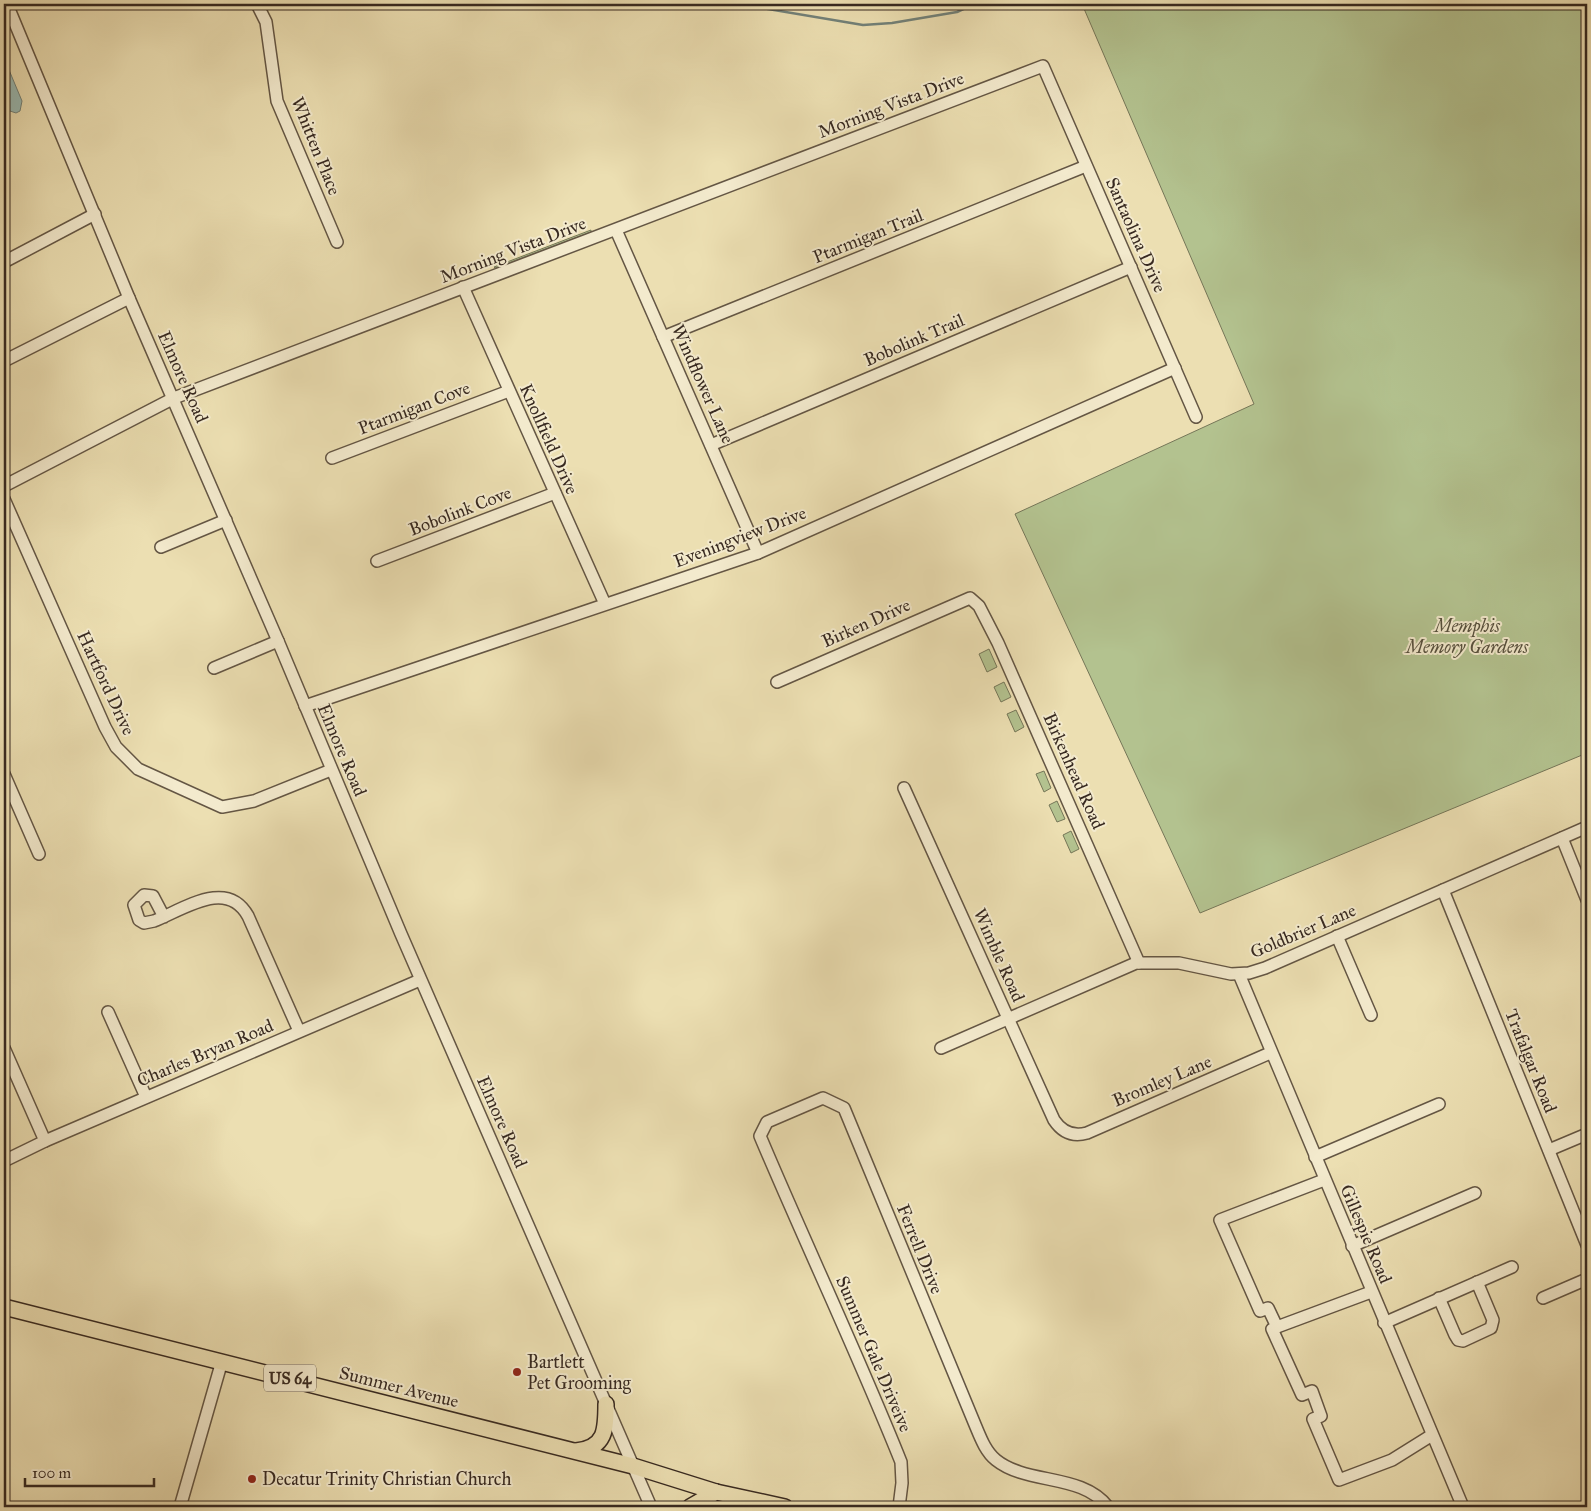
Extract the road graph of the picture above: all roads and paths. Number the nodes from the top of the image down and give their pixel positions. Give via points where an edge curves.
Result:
1 (7, 4) edge
2 (258, 4) edge
3 (1043, 66) joint
4 (1086, 166) junction
5 (95, 214) junction
6 (616, 230) junction
7 (337, 242) dead end
8 (4, 262) edge
9 (1131, 267) junction
10 (463, 288) junction
11 (129, 298) junction
12 (663, 337) junction
13 (4, 361) edge
14 (1175, 368) junction
15 (509, 391) junction
16 (174, 398) junction
17 (1196, 417) dead end
18 (711, 445) junction
19 (332, 458) dead end
20 (4, 486) edge
21 (555, 493) junction
22 (4, 499) edge
23 (226, 520) junction
24 (161, 548) dead end
25 (758, 552) junction
26 (377, 561) dead end
27 (970, 598) joint
28 (605, 604) junction
29 (278, 641) junction
30 (214, 668) dead end
31 (777, 682) dead end
32 (305, 706) junction
33 (331, 770) junction
34 (4, 774) edge
35 (904, 788) dead end
36 (1587, 827) edge
37 (1562, 838) junction
38 (39, 854) dead end
39 (1443, 890) junction
40 (1587, 900) edge
41 (164, 917) dead end
42 (1337, 936) junction
43 (1139, 963) junction
44 (1239, 974) junction
45 (420, 980) junction
46 (108, 1012) dead end
47 (1371, 1015) dead end
48 (1008, 1018) junction
49 (299, 1031) junction
50 (4, 1048) edge
51 (941, 1048) dead end
52 (1270, 1053) junction
53 (146, 1097) junction
54 (1439, 1104) dead end
55 (1587, 1134) edge
56 (1065, 1138) joint
57 (45, 1141) junction
58 (1549, 1150) junction
59 (1315, 1158) junction
60 (4, 1161) edge
61 (1324, 1180) junction
62 (1474, 1193) dead end
63 (794, 1218) joint
64 (1587, 1245) edge
65 (1352, 1246) junction
66 (1512, 1267) dead end
67 (1587, 1280) edge
68 (1477, 1282) junction
69 (1371, 1292) junction
70 (1439, 1298) junction
71 (1543, 1298) dead end
72 (4, 1307) edge
73 (1384, 1323) junction
74 (1277, 1327) junction
75 (222, 1361) junction
76 (606, 1404) junction
77 (1432, 1435) junction
78 (576, 1451) junction
79 (633, 1466) junction
80 (716, 1492) junction
81 (180, 1507) edge
82 (651, 1507) edge
83 (690, 1507) edge
84 (784, 1507) edge
85 (899, 1507) edge
86 (1108, 1507) edge
87 (1463, 1507) edge

1 - 5 street, Elmore Road
2 - 7 street, Whitten Place via 266,22 277,100
3 - 4 street, Santaolina Drive
3 - 6 street, Morning Vista Drive
4 - 9 street, Santaolina Drive
4 - 12 street, Ptarmigan Trail
5 - 8 street
5 - 11 street, Elmore Road
6 - 10 street, Morning Vista Drive
6 - 12 street, Windflower Lane
9 - 14 street, Santaolina Drive
9 - 18 street, Bobolink Trail
10 - 15 street, Knollfield Drive
10 - 16 street, Morning Vista Drive
11 - 13 street
11 - 16 street, Elmore Road
12 - 18 street, Windflower Lane
14 - 17 street, Santaolina Drive
14 - 25 street, Eveningview Drive
15 - 19 street, Ptarmigan Cove
15 - 21 street, Knollfield Drive
16 - 20 street, Morning Vista Drive
16 - 23 street, Elmore Road
18 - 25 street, Windflower Lane
21 - 26 street, Bobolink Cove
21 - 28 street, Knollfield Drive
22 - 33 street, Hartford Drive via 105,727 116,747 138,769 222,806 254,801
23 - 24 street
23 - 29 street, Elmore Road
25 - 28 street, Eveningview Drive
27 - 31 street, Birken Drive
27 - 43 street, Birkenhead Road via 994,636
28 - 32 street, Eveningview Drive
29 - 30 street
29 - 32 street, Elmore Road
32 - 33 street, Elmore Road
33 - 45 street, Elmore Road
34 - 38 street
35 - 48 street, Wimble Road
36 - 37 street, Goldbrier Lane
37 - 39 street, Goldbrier Lane
37 - 40 street
39 - 42 street, Goldbrier Lane
39 - 58 street, Trafalgar Road
41 - 49 street via 211,898 224,896 240,903
42 - 44 street, Goldbrier Lane via 1265,968
42 - 47 street
43 - 44 street, Goldbrier Lane via 1179,963
43 - 48 street, Goldbrier Lane
44 - 52 street, Gillespie Road
45 - 49 street, Charles Bryan Road
45 - 76 street, Elmore Road
46 - 53 street
48 - 51 street, Goldbrier Lane
48 - 56 street, Wimble Road
49 - 53 street, Charles Bryan Road
50 - 57 street
52 - 56 street, Bromley Lane via 1087,1133
52 - 59 street, Gillespie Road
53 - 57 street, Charles Bryan Road
54 - 59 street
55 - 58 street
57 - 60 street, Charles Bryan Road
58 - 64 street, Trafalgar Road
59 - 61 street, Gillespie Road
61 - 65 street, Gillespie Road
61 - 74 street via 1220,1220 1260,1311 1268,1308
62 - 65 street
63 - 85 street, Summer Gale Driveive via 821,1273 901,1462
63 - 86 street, Ferrell Drive via 760,1136 767,1122 823,1098 844,1108 988,1450 1008,1467 1075,1486 1094,1494
65 - 69 street, Gillespie Road
66 - 68 street
67 - 71 street
68 - 70 street
68 - 70 street via 1493,1325 1464,1341 1455,1336
69 - 73 street, Gillespie Road
69 - 74 street
70 - 73 street
72 - 75 main road, Summer Avenue / US 64 via 165,1350
73 - 77 street, Gillespie Road
74 - 77 street via 1272,1329 1302,1395 1312,1391 1321,1416 1313,1419 1339,1480 1392,1460
75 - 78 main road, Summer Avenue / US 64
75 - 81 street
76 - 78 main road via 603,1436 590,1447
76 - 79 street, Elmore Road
77 - 87 street, Gillespie Road
78 - 79 main road, Summer Avenue / US 64
79 - 80 main road, Summer Avenue / US 64
79 - 82 street, Elmore Road
80 - 83 main road
80 - 84 main road, Summer Avenue / US 64

